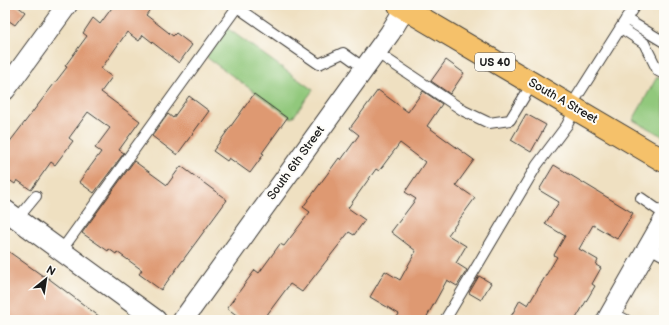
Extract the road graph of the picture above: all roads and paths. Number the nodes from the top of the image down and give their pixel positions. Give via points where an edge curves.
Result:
1 (67, 5) edge
2 (635, 5) edge
3 (403, 6) edge
4 (623, 24) junction
5 (664, 42) edge
6 (376, 52) junction
7 (364, 68) junction
8 (664, 74) edge
9 (532, 84) junction
10 (5, 90) edge
11 (573, 107) junction
12 (664, 161) edge
13 (36, 196) dead end
14 (641, 198) dead end
15 (664, 214) edge
16 (11, 215) edge
17 (664, 220) edge
18 (61, 251) junction
19 (656, 252) edge
20 (615, 317) edge
21 (156, 320) edge
22 (183, 320) edge
23 (445, 320) edge

1 - 10 street
2 - 4 lane
3 - 6 street, South 6th Street
3 - 9 main road, South A Street / US 40
4 - 5 lane
4 - 8 lane via 644,43 658,71
4 - 11 lane
6 - 7 street, South 6th Street
6 - 9 lane via 464,111 489,123 510,120
7 - 18 lane via 343,53 319,64 237,7
7 - 22 street, South 6th Street
9 - 11 main road, South A Street / US 40
11 - 12 main road, South A Street / US 40
11 - 23 lane via 566,125 537,165
13 - 16 lane
14 - 15 lane
16 - 18 street
17 - 19 street
18 - 21 street
19 - 20 street

